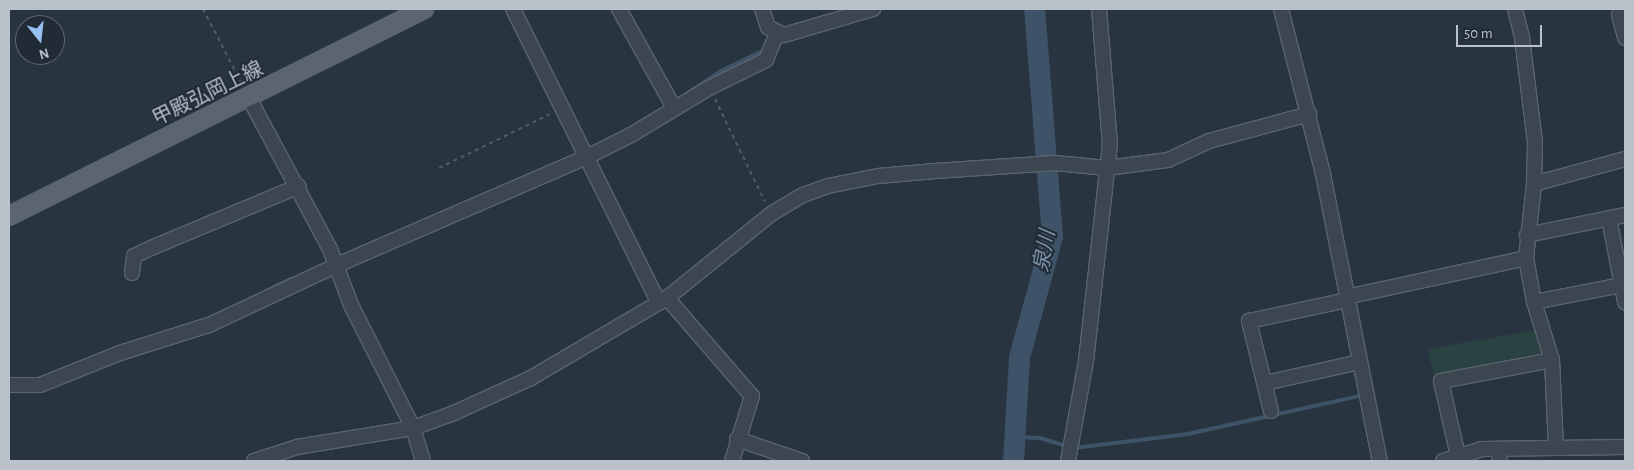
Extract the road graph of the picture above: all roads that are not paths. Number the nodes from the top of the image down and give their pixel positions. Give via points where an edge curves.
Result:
1 (424, 9) edge
2 (514, 9) edge
3 (619, 9) edge
4 (762, 9) edge
5 (873, 9) edge
6 (1099, 9) edge
7 (1281, 9) edge
8 (1515, 9) edge
9 (1625, 14) edge
10 (774, 32) junction
11 (1625, 38) edge
12 (249, 98) junction
13 (672, 103) junction
14 (1310, 114) junction
15 (585, 152) junction
16 (1625, 159) edge
17 (1107, 168) junction
18 (1534, 184) junction
19 (299, 186) junction
20 (1625, 215) edge
21 (9, 216) edge
22 (1609, 218) junction
23 (1527, 235) junction
24 (1526, 258) junction
25 (334, 259) junction
26 (132, 273) dead end
27 (1622, 284) junction
28 (1347, 298) junction
29 (663, 300) junction
30 (1534, 302) junction
31 (1625, 302) edge
32 (1552, 360) junction
33 (1360, 362) junction
34 (1265, 383) junction
35 (9, 385) edge
36 (1271, 411) dead end
37 (413, 428) junction
38 (737, 439) junction
39 (1625, 447) edge
40 (1556, 448) junction
41 (1070, 453) edge
42 (1499, 455) edge
43 (1458, 456) junction
44 (254, 461) edge
45 (423, 461) edge
46 (732, 461) edge
47 (802, 461) edge
48 (1380, 461) edge
49 (1442, 461) edge

1 - 12 main road, 甲殿弘岡上線
2 - 15 street
3 - 13 street
4 - 10 street
5 - 10 street via 784,35
6 - 17 street via 1110,145
7 - 14 street
8 - 18 street via 1522,38 1535,143
9 - 11 street via 1619,15
10 - 13 street via 775,45 766,60
12 - 19 street
12 - 21 main road, 甲殿弘岡上線 via 24,205
13 - 15 street via 631,135
14 - 17 street via 1209,141 1168,160
14 - 28 street
15 - 25 street
15 - 29 street
16 - 18 street
17 - 29 street via 1048,163 878,176 828,186 803,195 771,214
17 - 41 street via 1086,361
18 - 23 street
19 - 25 street
19 - 26 street via 134,256
20 - 22 street
22 - 23 street
22 - 27 street
23 - 24 street
24 - 28 street
24 - 30 street
25 - 35 street via 209,325 120,353 40,385
25 - 37 street via 351,305
27 - 30 street
27 - 31 street
28 - 33 street
28 - 34 street via 1249,322
29 - 37 street via 532,378
29 - 38 street via 752,396
30 - 32 street
32 - 40 street
32 - 43 street via 1441,381
33 - 34 street
33 - 48 street
34 - 36 street
37 - 44 street via 297,447
37 - 45 street
38 - 46 street
38 - 47 street
39 - 40 street
40 - 42 street
42 - 43 street
43 - 49 street

